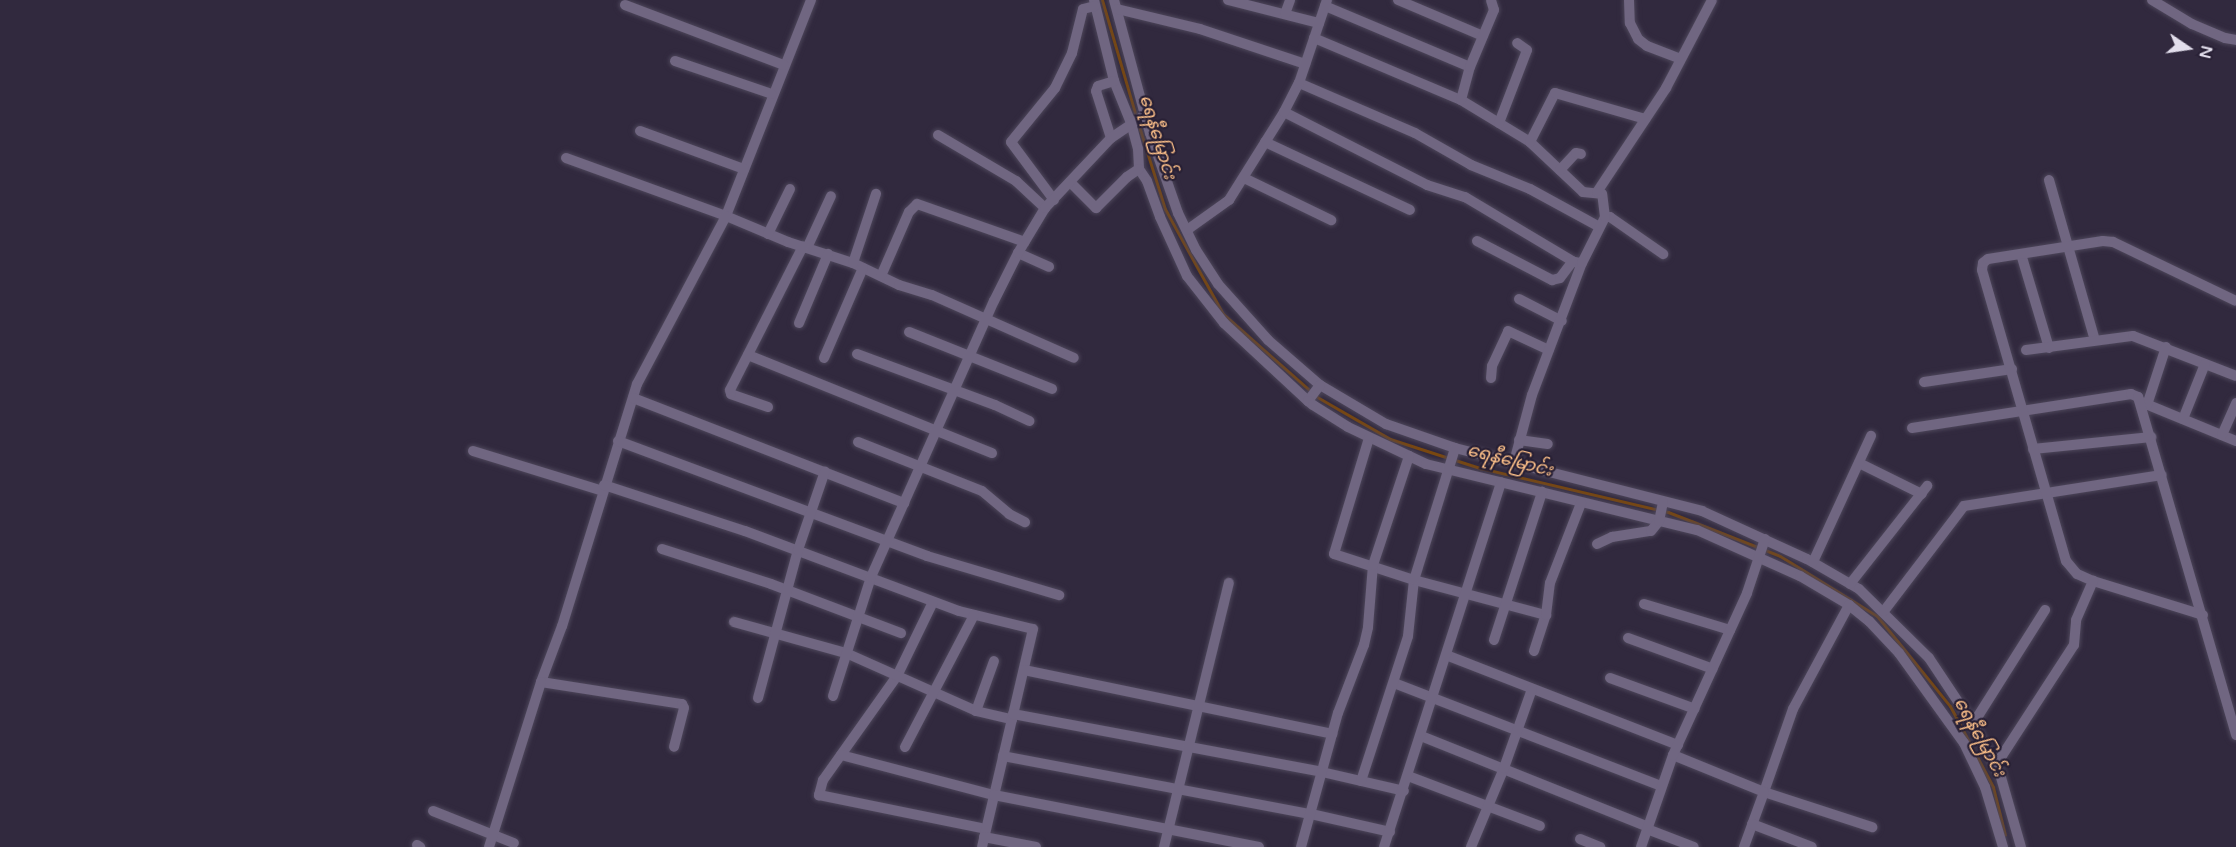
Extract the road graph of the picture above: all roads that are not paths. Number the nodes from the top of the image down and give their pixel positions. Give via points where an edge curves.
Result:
1 (811, 0) edge
2 (1228, 0) edge
3 (1290, 0) edge
4 (1398, 0) edge
5 (1491, 0) edge
6 (1629, 0) edge
7 (1712, 0) edge
8 (2152, 0) edge
9 (1094, 3) edge
10 (1256, 3) edge
11 (1326, 3) edge
12 (626, 4) dead end
13 (1115, 5) edge
14 (1285, 14) junction
15 (1319, 23) junction
16 (1483, 36) junction
17 (1314, 38) junction
18 (2236, 40) edge
19 (1517, 43) dead end
20 (1679, 58) junction
21 (675, 61) dead end
22 (1305, 64) junction
23 (784, 66) junction
24 (1470, 67) junction
25 (1114, 81) junction
26 (1299, 83) junction
27 (772, 94) junction
28 (1461, 100) junction
29 (1284, 112) junction
30 (1641, 118) junction
31 (1138, 119) junction
32 (1499, 123) junction
33 (640, 131) dead end
34 (938, 135) dead end
35 (1111, 138) junction
36 (1265, 142) junction
37 (1530, 142) junction
38 (1581, 154) dead end
39 (566, 158) dead end
40 (744, 169) junction
41 (1139, 169) junction
42 (1560, 170) junction
43 (1244, 178) junction
44 (2049, 180) dead end
45 (1070, 182) junction
46 (790, 189) dead end
47 (1593, 193) junction
48 (876, 194) dead end
49 (831, 196) dead end
50 (1054, 200) junction
51 (1410, 210) dead end
52 (1042, 213) junction
53 (1605, 217) junction
54 (729, 218) junction
55 (1331, 220) dead end
56 (1594, 224) junction
57 (1187, 230) junction
58 (768, 234) junction
59 (1477, 241) dead end
60 (1025, 242) junction
61 (2069, 246) junction
62 (805, 247) junction
63 (1018, 253) junction
64 (828, 254) junction
65 (1663, 254) dead end
66 (2021, 254) junction
67 (1577, 262) junction
68 (853, 263) junction
69 (1049, 267) dead end
70 (863, 268) junction
71 (881, 276) junction
72 (1518, 300) dead end
73 (2236, 301) edge
74 (1237, 308) junction
75 (987, 318) junction
76 (1559, 320) junction
77 (1226, 321) dead end
78 (799, 323) dead end
79 (909, 332) dead end
80 (2095, 340) junction
81 (1547, 348) junction
82 (2049, 348) junction
83 (2166, 348) junction
84 (2026, 350) dead end
85 (857, 354) dead end
86 (748, 355) junction
87 (970, 355) junction
88 (824, 358) dead end
89 (1074, 358) dead end
90 (2205, 364) junction
91 (2012, 369) junction
92 (2236, 375) edge
93 (1491, 378) dead end
94 (1924, 382) dead end
95 (1320, 386) junction
96 (1052, 389) dead end
97 (954, 392) junction
98 (633, 398) junction
99 (1309, 400) junction
100 (2144, 403) junction
101 (2236, 403) edge
102 (768, 407) dead end
103 (2022, 411) junction
104 (2183, 419) junction
105 (1029, 421) dead end
106 (1912, 428) dead end
107 (936, 430) junction
108 (1871, 435) dead end
109 (2222, 435) junction
110 (2151, 437) junction
111 (1369, 438) junction
112 (1519, 440) junction
113 (618, 441) junction
114 (2236, 441) edge
115 (858, 442) dead end
116 (1548, 444) dead end
117 (2033, 449) junction
118 (1455, 450) junction
119 (473, 451) dead end
120 (992, 453) dead end
121 (1409, 456) junction
122 (1492, 458) junction
123 (1510, 461) junction
124 (1859, 463) junction
125 (921, 466) junction
126 (1451, 468) junction
127 (825, 471) junction
128 (2162, 475) junction
129 (1487, 478) junction
130 (1501, 482) junction
131 (604, 488) junction
132 (1542, 492) junction
133 (2046, 494) junction
134 (1663, 502) dead end
135 (904, 503) junction
136 (1581, 503) junction
137 (811, 512) junction
138 (1660, 520) junction
139 (1025, 522) dead end
140 (888, 540) junction
141 (1764, 541) junction
142 (1598, 544) dead end
143 (662, 549) dead end
144 (798, 550) junction
145 (1759, 556) junction
146 (1813, 562) junction
147 (1373, 565) junction
148 (871, 576) junction
149 (1414, 580) junction
150 (2093, 581) junction
151 (1228, 583) dead end
152 (1850, 584) junction
153 (787, 589) junction
154 (1466, 594) junction
155 (1059, 595) dead end
156 (933, 602) junction
157 (1644, 604) dead end
158 (1505, 605) junction
159 (1849, 605) junction
160 (2045, 610) dead end
161 (1884, 611) junction
162 (974, 615) junction
163 (1546, 615) junction
164 (2203, 615) junction
165 (858, 616) junction
166 (734, 622) dead end
167 (1730, 630) junction
168 (775, 632) junction
169 (901, 633) dead end
170 (1628, 638) dead end
171 (1494, 639) dead end
172 (1534, 651) dead end
173 (846, 653) junction
174 (1446, 655) junction
175 (994, 662) dead end
176 (1713, 669) junction
177 (1023, 670) junction
178 (894, 674) junction
179 (1610, 678) dead end
180 (541, 682) junction
181 (1394, 684) junction
182 (1532, 689) junction
183 (935, 693) junction
184 (833, 696) dead end
185 (758, 698) dead end
186 (1433, 698) junction
187 (1198, 705) junction
188 (1695, 709) junction
189 (976, 711) junction
190 (1012, 716) junction
191 (1973, 724) junction
192 (1518, 731) junction
193 (1332, 734) junction
194 (2236, 735) edge
195 (1421, 736) junction
196 (674, 747) dead end
197 (905, 747) dead end
198 (1189, 747) junction
199 (1676, 750) junction
200 (841, 756) junction
201 (1003, 756) junction
202 (1996, 765) junction
203 (1504, 768) junction
204 (1322, 772) junction
205 (1408, 776) junction
206 (1361, 781) junction
207 (1661, 786) junction
208 (1180, 788) junction
209 (1404, 791) junction
210 (1764, 792) junction
211 (994, 795) junction
212 (1486, 806) junction
213 (433, 811) dead end
214 (1311, 814) junction
215 (1752, 824) junction
216 (1540, 826) dead end
217 (1872, 827) dead end
218 (1648, 828) junction
219 (1170, 829) junction
220 (1390, 832) junction
221 (492, 835) junction
222 (984, 838) edge
223 (1580, 839) dead end
224 (2019, 841) edge
225 (514, 843) dead end
226 (2003, 846) edge
227 (489, 847) edge
228 (1036, 847) edge
229 (1164, 847) edge
230 (1259, 847) edge
231 (1301, 847) edge
232 (1385, 847) edge
233 (1471, 847) edge
234 (1600, 847) edge
235 (1641, 847) edge
236 (1694, 847) edge
237 (1744, 847) edge
238 (1812, 847) edge

1 - 23 street
2 - 10 street
3 - 14 street
4 - 16 street
5 - 16 street via 1494,10
6 - 20 street via 1630,23 1638,39
7 - 20 street
8 - 18 street via 2192,24
9 - 25 street
9 - 50 street via 1083,9 1072,53 1055,88 1011,142
10 - 14 street
11 - 15 street
11 - 24 street
12 - 23 street
13 - 22 street
13 - 31 street
14 - 15 street
15 - 17 street
16 - 24 street
17 - 22 street
17 - 28 street
19 - 32 street via 1527,50
20 - 30 street
21 - 27 street
22 - 26 street
23 - 27 street
24 - 28 street
25 - 31 street
25 - 35 street via 1096,89
26 - 29 street
26 - 56 street via 1415,133 1471,165 1530,189
27 - 40 street
28 - 32 street
29 - 36 street
29 - 67 street via 1427,185 1465,197
30 - 37 street via 1555,93
30 - 47 street
31 - 35 street
31 - 41 street
31 - 57 street
32 - 37 street
33 - 40 street
34 - 52 street via 1016,181
35 - 45 street
36 - 43 street
36 - 51 street
37 - 42 street
38 - 42 street via 1576,153
39 - 54 street
40 - 54 street
41 - 45 street via 1096,208
41 - 99 street via 1192,283 1224,323
42 - 47 street
43 - 55 street
43 - 57 street via 1229,200
44 - 61 street
45 - 50 street
46 - 58 street
47 - 53 street
48 - 68 street
49 - 62 street
50 - 52 street
52 - 60 street
53 - 56 street
53 - 65 street
54 - 58 street
54 - 98 street via 674,309
56 - 67 street
57 - 74 street via 1218,284
58 - 62 street
59 - 67 street via 1552,280 1560,279
60 - 63 street
60 - 71 street via 917,204 909,212
61 - 66 street
61 - 73 street via 2113,242
61 - 80 street
62 - 64 street
62 - 86 street
63 - 69 street
63 - 75 street
64 - 68 street
64 - 78 street
66 - 82 street
66 - 91 street via 1988,259 1982,270
67 - 76 street
68 - 70 street
70 - 71 street
70 - 88 street
71 - 75 street
72 - 76 street
74 - 77 street
74 - 95 street
75 - 87 street
75 - 89 street
76 - 81 street
79 - 87 street
80 - 82 street
80 - 83 street via 2133,336
81 - 93 street via 1508,331 1492,366
81 - 112 street
82 - 84 street
83 - 90 street
83 - 100 street
85 - 97 street
86 - 102 street via 730,392
86 - 107 street
87 - 96 street
87 - 97 street
90 - 92 street
90 - 104 street
91 - 94 street
91 - 103 street
95 - 99 street
95 - 118 street via 1386,424
97 - 105 street
97 - 107 street
98 - 113 street
98 - 127 street
99 - 111 street
100 - 103 street via 2131,394
100 - 104 street
100 - 110 street
101 - 109 street
103 - 106 street
103 - 117 street
104 - 109 street
107 - 120 street
107 - 125 street
108 - 124 street
109 - 114 street
110 - 117 street
110 - 128 street
111 - 121 street
111 - 147 street via 1334,554
112 - 116 street
112 - 123 street
113 - 131 street
113 - 137 street
115 - 125 street
117 - 133 street
118 - 122 street
118 - 126 street
119 - 131 street
121 - 126 street
121 - 147 street
122 - 123 street
122 - 129 street
123 - 141 street via 1702,511
124 - 146 street
124 - 152 street via 1924,490
125 - 135 street
125 - 139 street via 982,491
126 - 129 street
126 - 149 street
127 - 135 street
127 - 137 street
128 - 133 street
128 - 164 street
129 - 130 street
130 - 132 street
130 - 154 street
131 - 144 street
131 - 180 street
132 - 136 street
132 - 158 street
133 - 150 street via 2066,561 2077,574
133 - 161 street via 1964,506
134 - 138 street
135 - 140 street
136 - 138 street
136 - 163 street via 1550,583
137 - 140 street
137 - 144 street
138 - 142 street via 1651,531 1612,537
138 - 145 street via 1713,535
140 - 148 street
140 - 155 street via 965,570
141 - 145 street
141 - 146 street
143 - 153 street
144 - 148 street
144 - 153 street
145 - 159 street
145 - 167 street
146 - 152 street
147 - 149 street
147 - 193 street via 1368,627
148 - 156 street
148 - 165 street
149 - 154 street
149 - 181 street via 1408,636
150 - 164 street
150 - 202 street via 2076,620 2074,645
151 - 187 street
152 - 161 street
153 - 165 street
153 - 168 street
154 - 158 street
154 - 174 street
156 - 162 street
156 - 178 street
157 - 167 street
158 - 163 street
158 - 171 street
159 - 210 street via 1793,709
159 - 226 street via 1899,653 1964,743 1985,787
160 - 191 street
161 - 191 street via 1929,658
162 - 177 street via 1033,629
162 - 183 street
163 - 172 street
164 - 194 street
165 - 169 street
165 - 173 street
166 - 168 street
167 - 176 street
168 - 173 street
168 - 185 street
170 - 176 street
173 - 178 street
173 - 184 street
174 - 182 street
174 - 186 street
175 - 189 street
176 - 188 street
177 - 187 street
177 - 190 street
178 - 183 street
178 - 200 street
179 - 188 street
180 - 196 street via 681,704 684,708
180 - 221 street
181 - 186 street
181 - 206 street
182 - 192 street
182 - 199 street
183 - 189 street
183 - 197 street
186 - 192 street
186 - 195 street
187 - 193 street
187 - 198 street
188 - 199 street
189 - 190 street
190 - 198 street
190 - 201 street
191 - 202 street
192 - 203 street
192 - 207 street
193 - 204 street
195 - 203 street
195 - 205 street
198 - 204 street
198 - 208 street
199 - 207 street
199 - 210 street
200 - 211 street
200 - 222 street via 823,780 819,793 822,797
201 - 208 street
201 - 211 street
202 - 224 street
203 - 212 street
203 - 218 street
204 - 206 street
204 - 214 street
205 - 209 street
205 - 212 street
206 - 209 street
207 - 218 street
208 - 214 street
208 - 219 street
209 - 220 street
210 - 215 street
210 - 217 street
211 - 219 street
211 - 222 street
212 - 216 street
212 - 233 street
213 - 221 street
214 - 220 street
214 - 231 street
215 - 237 street
215 - 238 street
218 - 235 street
218 - 236 street
219 - 229 street
219 - 230 street
220 - 232 street
221 - 225 street
221 - 227 street
222 - 228 street
223 - 234 street
224 - 226 street

